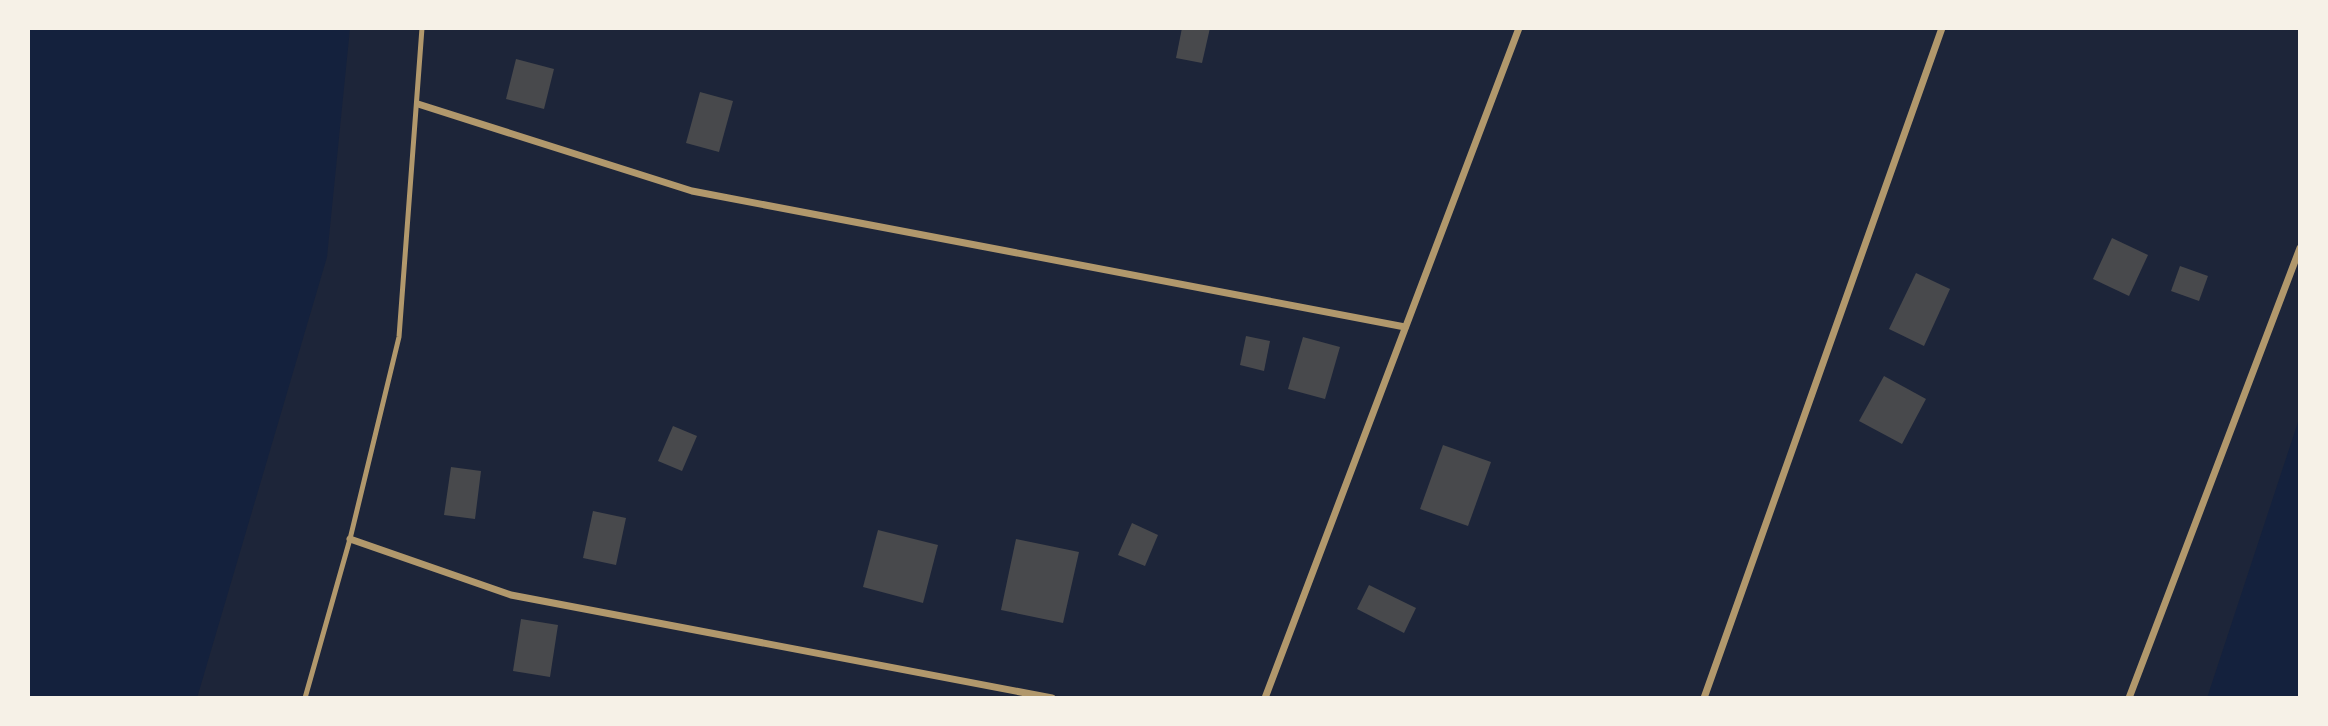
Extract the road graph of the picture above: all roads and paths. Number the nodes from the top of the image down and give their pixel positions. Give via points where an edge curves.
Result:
1 (422, 28) edge
2 (1519, 28) edge
3 (1942, 28) edge
4 (418, 104) junction
5 (2300, 247) edge
6 (1405, 327) junction
7 (350, 539) junction
8 (305, 698) edge
9 (1052, 698) edge
10 (1265, 698) edge
11 (1704, 698) edge
12 (2129, 698) edge

1 - 4 lane
2 - 6 street
3 - 11 street
4 - 6 street via 692,191
4 - 7 lane via 399,337
5 - 12 street
6 - 10 street
7 - 8 lane
7 - 9 street via 511,595

